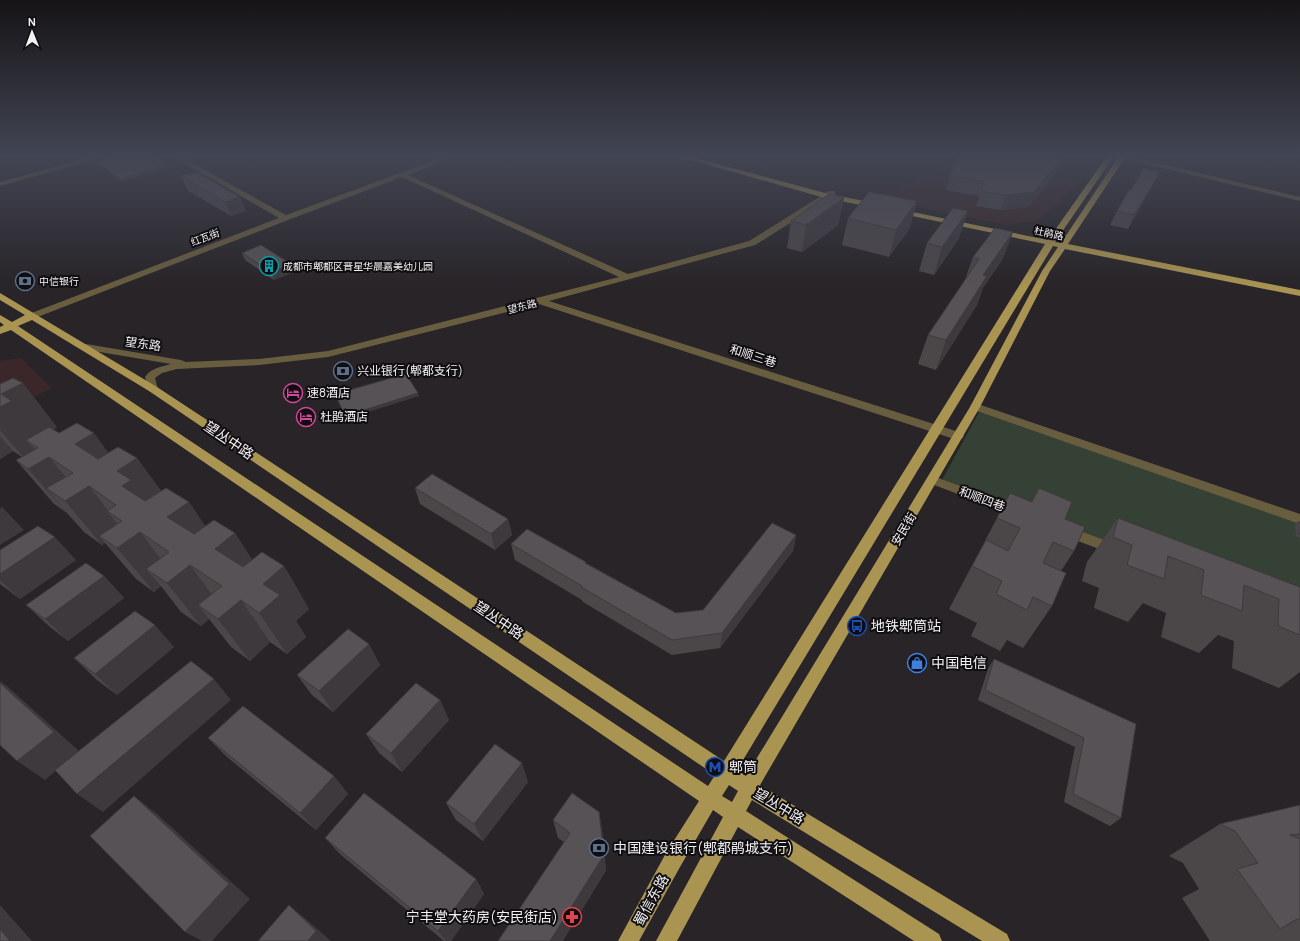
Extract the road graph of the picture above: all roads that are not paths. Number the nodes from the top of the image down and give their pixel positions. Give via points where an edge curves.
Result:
1 (253, 200) edge
2 (334, 200) edge
3 (458, 200) edge
4 (821, 200) edge
5 (858, 200) edge
6 (862, 200) edge
7 (1084, 200) edge
8 (1090, 200) edge
9 (285, 218) junction
10 (1058, 242) junction
11 (627, 277) junction
12 (1300, 287) edge
13 (1300, 293) edge
14 (0, 296) edge
15 (539, 301) junction
16 (32, 316) junction
17 (4, 324) edge
18 (86, 347) junction
19 (196, 366) junction
20 (153, 389) junction
21 (975, 408) junction
22 (937, 429) junction
23 (958, 436) junction
24 (933, 480) junction
25 (1029, 517) edge
26 (1300, 519) edge
27 (1058, 528) edge
28 (1124, 554) edge
29 (726, 773) junction
30 (749, 788) junction
31 (710, 798) junction
32 (734, 814) junction
33 (628, 941) edge
34 (666, 941) edge
35 (932, 941) edge
36 (1000, 941) edge

1 - 9 street
2 - 9 street, 红瓦街
3 - 11 street
4 - 11 street, 望东路 via 752,243
5 - 10 main road, 杜鹃路
6 - 10 main road, 杜鹃路
7 - 10 main road
8 - 10 main road
9 - 16 street, 红瓦街
10 - 12 main road, 杜鹃路
10 - 13 main road, 杜鹃路
10 - 21 main road, 安民街 via 1046,271
10 - 22 main road, 安民街
11 - 15 street, 望东路
14 - 16 main road, 望丛中路
15 - 19 street, 望东路 via 328,354
15 - 22 street, 和顺三巷
16 - 17 main road
16 - 18 main road, 望丛中路
17 - 31 main road
18 - 19 street, 望东路
18 - 20 main road, 望丛中路
19 - 20 street, 望东路 via 177,366 158,371 150,377
20 - 29 main road, 望丛中路
21 - 23 main road, 安民街
21 - 26 street
22 - 23 street, 和顺三巷
22 - 29 main road, 安民街
23 - 24 main road, 安民街
24 - 25 street, 和顺四巷
24 - 30 main road, 安民街
27 - 28 street
29 - 30 main road, 望丛中路
29 - 31 main road, 安民街
30 - 32 main road, 安民街
30 - 36 main road, 望丛中路
31 - 32 main road
31 - 33 main road, 蜀信东路
32 - 34 main road
32 - 35 main road

